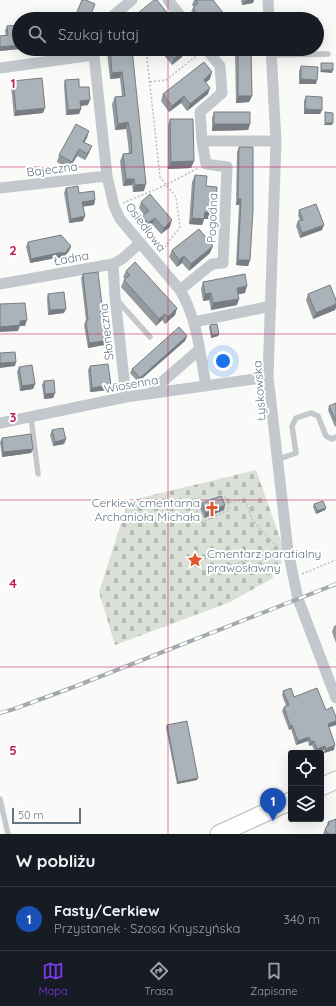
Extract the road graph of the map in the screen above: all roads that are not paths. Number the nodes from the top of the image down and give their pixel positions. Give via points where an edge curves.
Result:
1 (132, 0) edge
2 (168, 0) edge
3 (268, 0) edge
4 (117, 12) edge
5 (177, 12) edge
6 (269, 12) edge
7 (324, 54) edge
8 (328, 54) dead end
9 (71, 56) edge
10 (95, 56) edge
11 (209, 56) edge
12 (271, 56) edge
13 (0, 68) edge
14 (202, 141) junction
15 (276, 141) junction
16 (107, 176) junction
17 (0, 188) edge
18 (140, 243) junction
19 (113, 264) junction
20 (0, 284) edge
21 (180, 290) junction
22 (115, 297) junction
23 (271, 306) junction
24 (194, 322) junction
25 (150, 337) dead end
26 (199, 350) junction
27 (268, 377) junction
28 (206, 386) junction
29 (152, 393) junction
30 (126, 397) junction
31 (31, 417) junction
32 (0, 423) edge
33 (336, 438) edge
34 (279, 459) junction
35 (38, 474) dead end
36 (336, 698) edge
37 (336, 780) edge
38 (323, 786) edge
39 (0, 799) edge
40 (288, 802) edge
41 (8, 834) edge
42 (219, 834) edge

1 - 4 street
2 - 5 street
3 - 6 street
7 - 8 lane
9 - 13 street
10 - 16 street, Osiedlowa
11 - 14 street via 220,66 222,93 200,112
12 - 15 street, Łyskowska
14 - 15 street
14 - 21 street, Pogodna via 206,164 227,166 223,263 212,264
15 - 23 street, Łyskowska
16 - 17 street, Bajeczna
16 - 18 street, Osiedlowa via 120,219
18 - 19 street, Ładna
18 - 21 street, Osiedlowa
19 - 20 street, Ładna
19 - 22 street, Słoneczna
21 - 24 street, Osiedlowa
22 - 25 lane
22 - 30 street, Słoneczna
23 - 24 street
23 - 27 street, Łyskowska
24 - 26 street, Osiedlowa
26 - 28 street, Osiedlowa
26 - 29 street
27 - 28 street, Wiosenna
27 - 34 street, Łyskowska
28 - 29 street, Wiosenna
29 - 30 street, Wiosenna
30 - 31 street, Wiosenna
31 - 32 street, Wiosenna
31 - 35 lane
33 - 34 lane via 326,436 318,416 311,413 296,418 292,426 296,453
34 - 36 street, Łyskowska via 288,551 298,599
37 - 38 main road
39 - 41 lane
40 - 42 main road

